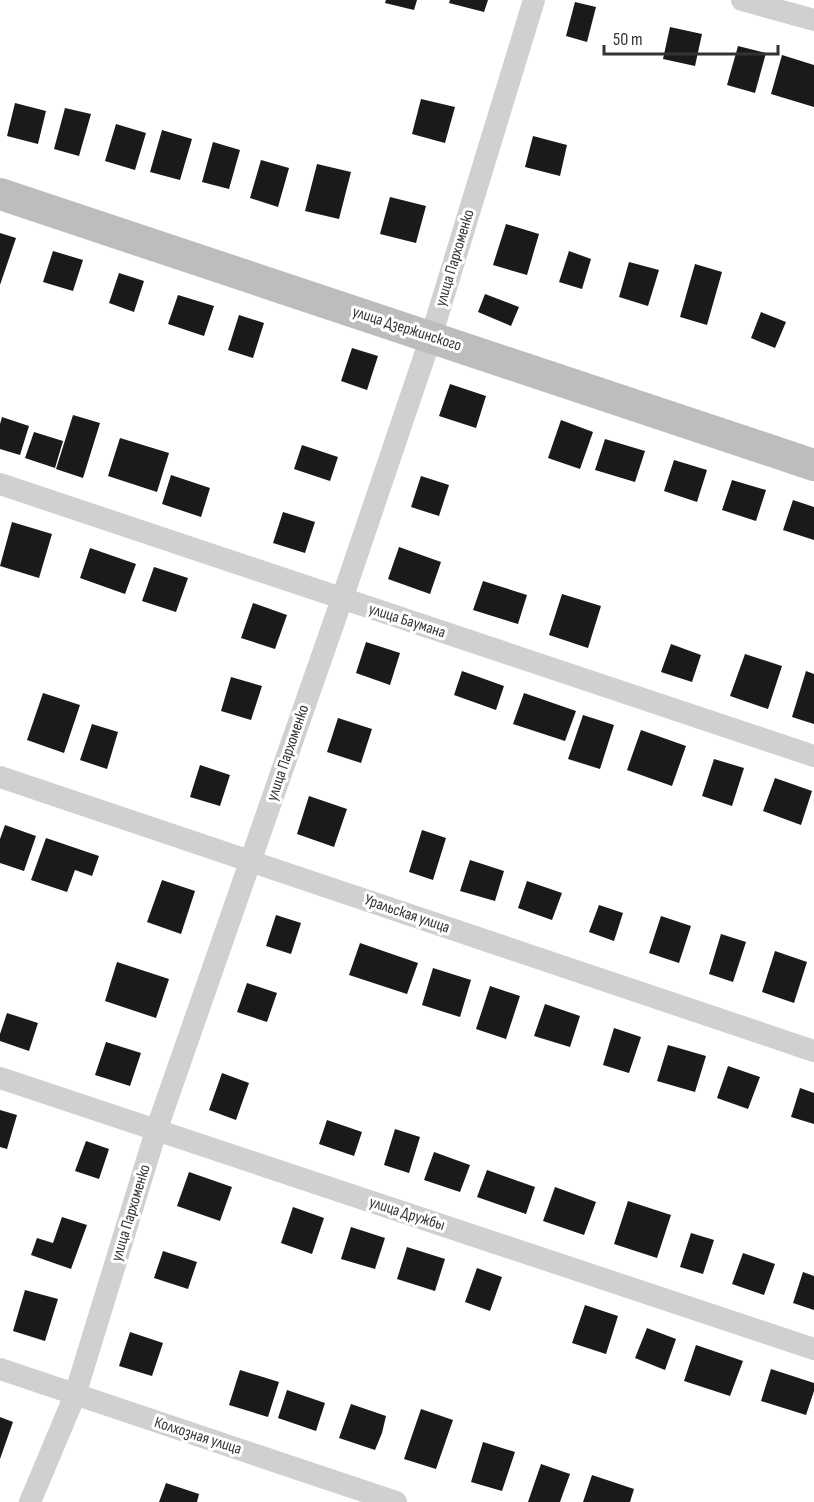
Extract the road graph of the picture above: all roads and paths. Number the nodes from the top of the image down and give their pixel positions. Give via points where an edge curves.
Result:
1 (534, 0) edge
2 (742, 0) edge
3 (814, 20) edge
4 (0, 194) edge
5 (431, 337) junction
6 (814, 465) edge
7 (0, 484) edge
8 (342, 599) junction
9 (814, 756) edge
10 (0, 777) edge
11 (250, 861) junction
12 (814, 1051) edge
13 (0, 1078) edge
14 (156, 1131) junction
15 (814, 1348) edge
16 (0, 1369) edge
17 (75, 1395) junction
18 (30, 1502) edge
19 (396, 1502) edge

1 - 5 street, улица Пархоменко
2 - 3 street
4 - 5 street, улица Дзержинского
5 - 6 street, улица Дзержинского
5 - 8 street, улица Пархоменко
7 - 8 street, улица Баумана
8 - 9 street, улица Баумана
8 - 11 street, улица Пархоменко
10 - 11 street, Уральская улица
11 - 12 street, Уральская улица
11 - 14 street, улица Пархоменко
13 - 14 street, улица Дружбы
14 - 15 street, улица Дружбы
14 - 17 street, улица Пархоменко
16 - 17 street, Колхозная улица
17 - 18 street, улица Пархоменко
17 - 19 street, Колхозная улица

